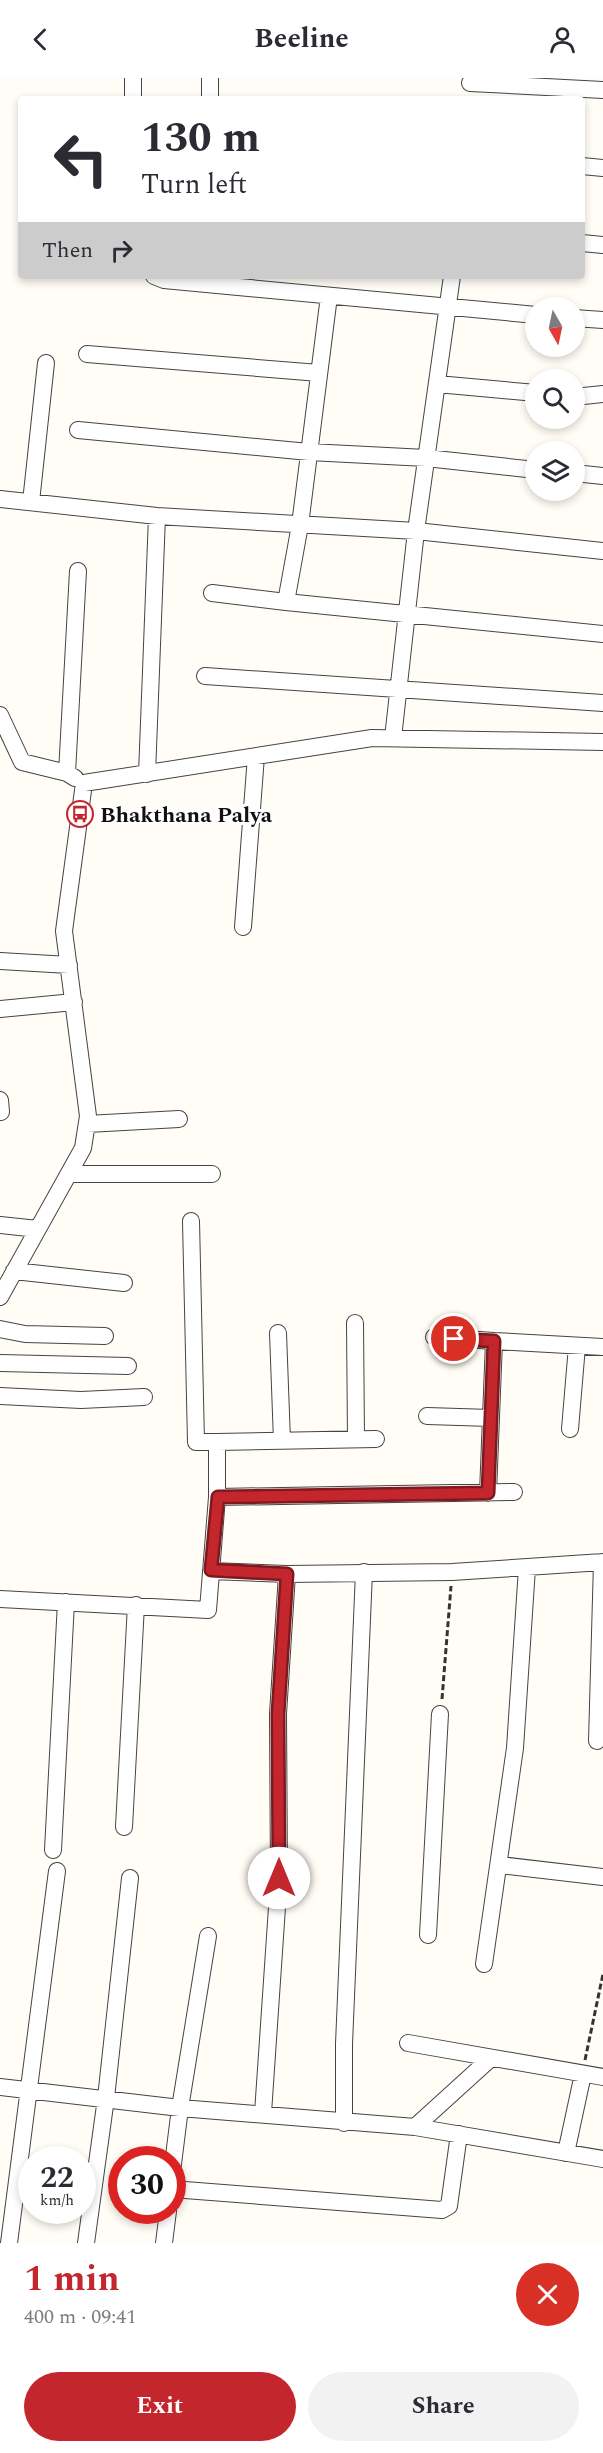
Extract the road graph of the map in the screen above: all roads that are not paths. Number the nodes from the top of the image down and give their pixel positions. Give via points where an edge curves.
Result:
1 (134, 78) edge
2 (210, 78) edge
3 (549, 83) edge
4 (470, 86) edge
5 (603, 90) edge
6 (133, 96) edge
7 (210, 96) edge
8 (585, 166) edge
9 (603, 168) edge
10 (585, 243) edge
11 (603, 245) edge
12 (162, 279) edge
13 (452, 279) edge
14 (210, 280) edge
15 (328, 296) junction
16 (447, 308) junction
17 (525, 314) edge
18 (585, 319) edge
19 (603, 320) edge
20 (87, 354) dead end
21 (46, 363) dead end
22 (319, 373) junction
23 (436, 384) junction
24 (525, 392) edge
25 (603, 394) edge
26 (585, 396) edge
27 (78, 430) dead end
28 (309, 452) junction
29 (426, 458) junction
30 (525, 469) edge
31 (585, 475) edge
32 (603, 476) edge
33 (0, 499) edge
34 (31, 502) junction
35 (157, 516) junction
36 (300, 525) junction
37 (416, 531) junction
38 (603, 551) edge
39 (78, 571) dead end
40 (212, 593) dead end
41 (286, 602) junction
42 (408, 615) junction
43 (603, 634) edge
44 (204, 676) dead end
45 (400, 689) junction
46 (603, 703) edge
47 (0, 715) edge
48 (393, 738) junction
49 (603, 741) edge
50 (256, 756) junction
51 (67, 773) junction
52 (147, 774) junction
53 (84, 783) junction
54 (243, 927) dead end
55 (0, 961) edge
56 (69, 965) junction
57 (74, 1002) junction
58 (0, 1009) edge
59 (179, 1119) dead end
60 (87, 1125) junction
61 (69, 1174) junction
62 (212, 1174) dead end
63 (191, 1221) dead end
64 (0, 1225) edge
65 (38, 1228) junction
66 (14, 1271) junction
67 (124, 1284) dead end
68 (0, 1297) edge
69 (355, 1323) dead end
70 (0, 1329) edge
71 (278, 1333) dead end
72 (105, 1336) dead end
73 (434, 1337) dead end
74 (494, 1341) junction
75 (577, 1346) junction
76 (603, 1347) edge
77 (0, 1363) edge
78 (128, 1366) dead end
79 (0, 1396) edge
80 (144, 1397) dead end
81 (427, 1416) dead end
82 (491, 1418) junction
83 (570, 1429) dead end
84 (376, 1438) dead end
85 (356, 1439) junction
86 (282, 1441) junction
87 (217, 1442) junction
88 (514, 1492) dead end
89 (488, 1493) junction
90 (218, 1497) junction
91 (602, 1562) edge
92 (527, 1568) junction
93 (211, 1570) junction
94 (364, 1572) junction
95 (287, 1574) junction
96 (0, 1599) edge
97 (66, 1602) junction
98 (136, 1605) junction
99 (440, 1714) road end
100 (597, 1741) dead end
101 (124, 1827) dead end
102 (53, 1850) dead end
103 (500, 1865) junction
104 (57, 1871) dead end
105 (603, 1877) edge
106 (130, 1878) dead end
107 (428, 1935) dead end
108 (208, 1936) dead end
109 (484, 1964) dead end
110 (408, 2043) dead end
111 (491, 2058) junction
112 (582, 2074) junction
113 (603, 2077) edge
114 (0, 2087) edge
115 (29, 2090) junction
116 (106, 2098) junction
117 (180, 2108) junction
118 (263, 2113) junction
119 (344, 2122) junction
120 (415, 2127) junction
121 (459, 2134) junction
122 (175, 2146) edge
123 (566, 2153) junction
124 (603, 2159) edge
125 (186, 2191) edge
126 (166, 2224) edge
127 (9, 2243) edge
128 (86, 2243) edge
129 (164, 2243) edge

1 - 6 street
2 - 7 street
3 - 4 street
3 - 5 street
8 - 9 street
10 - 11 street
12 - 14 street
13 - 16 street
14 - 15 street
15 - 16 street
15 - 22 street
16 - 17 street
16 - 23 street
18 - 19 street
20 - 22 street
21 - 34 street
22 - 28 street
23 - 24 street
23 - 29 street
25 - 26 street
27 - 28 street
28 - 29 street
28 - 36 street
29 - 30 street
29 - 37 street
31 - 32 street
33 - 34 street
34 - 35 street
35 - 36 street
35 - 52 street
36 - 37 street
36 - 41 street
37 - 38 street
37 - 42 street
39 - 51 street
40 - 41 street
41 - 42 street
42 - 43 street
42 - 45 street
44 - 45 street
45 - 46 street
45 - 48 street
47 - 51 street via 22,762
48 - 49 street
48 - 50 street
50 - 52 street
50 - 54 street
51 - 53 street
52 - 53 street
53 - 56 street via 64,931
55 - 56 street
56 - 57 street
57 - 58 street
57 - 60 street
59 - 60 street
60 - 61 street via 83,1148
61 - 62 street
61 - 65 street
63 - 87 street via 196,1442
64 - 65 street
65 - 66 street
66 - 67 street
66 - 68 street
69 - 85 street
70 - 72 street via 26,1334
71 - 86 street
73 - 74 street
74 - 75 street
74 - 82 street
75 - 76 street
75 - 83 street
77 - 78 street
79 - 80 street via 81,1400
81 - 82 street
82 - 89 street
84 - 85 street
85 - 86 street
86 - 87 street
87 - 90 street
88 - 89 street
89 - 90 street
90 - 93 street
91 - 92 street
91 - 100 street
92 - 94 street
92 - 103 street via 515,1748
93 - 95 street
93 - 98 street via 208,1610
94 - 95 street
94 - 119 street
95 - 118 street via 278,1714 279,1878
96 - 97 street
97 - 98 street
97 - 102 street
98 - 101 street
99 - 107 street
103 - 105 street
103 - 109 street
104 - 115 street
106 - 116 street
108 - 117 street
110 - 111 street
111 - 112 street
111 - 120 street
112 - 113 street
112 - 123 street
114 - 115 street
115 - 116 street
115 - 127 street
116 - 117 street
116 - 128 street
117 - 118 street
117 - 122 street
118 - 119 street
119 - 120 street
120 - 121 street
121 - 123 street
121 - 125 street via 449,2206 442,2210
123 - 124 street
126 - 129 street

